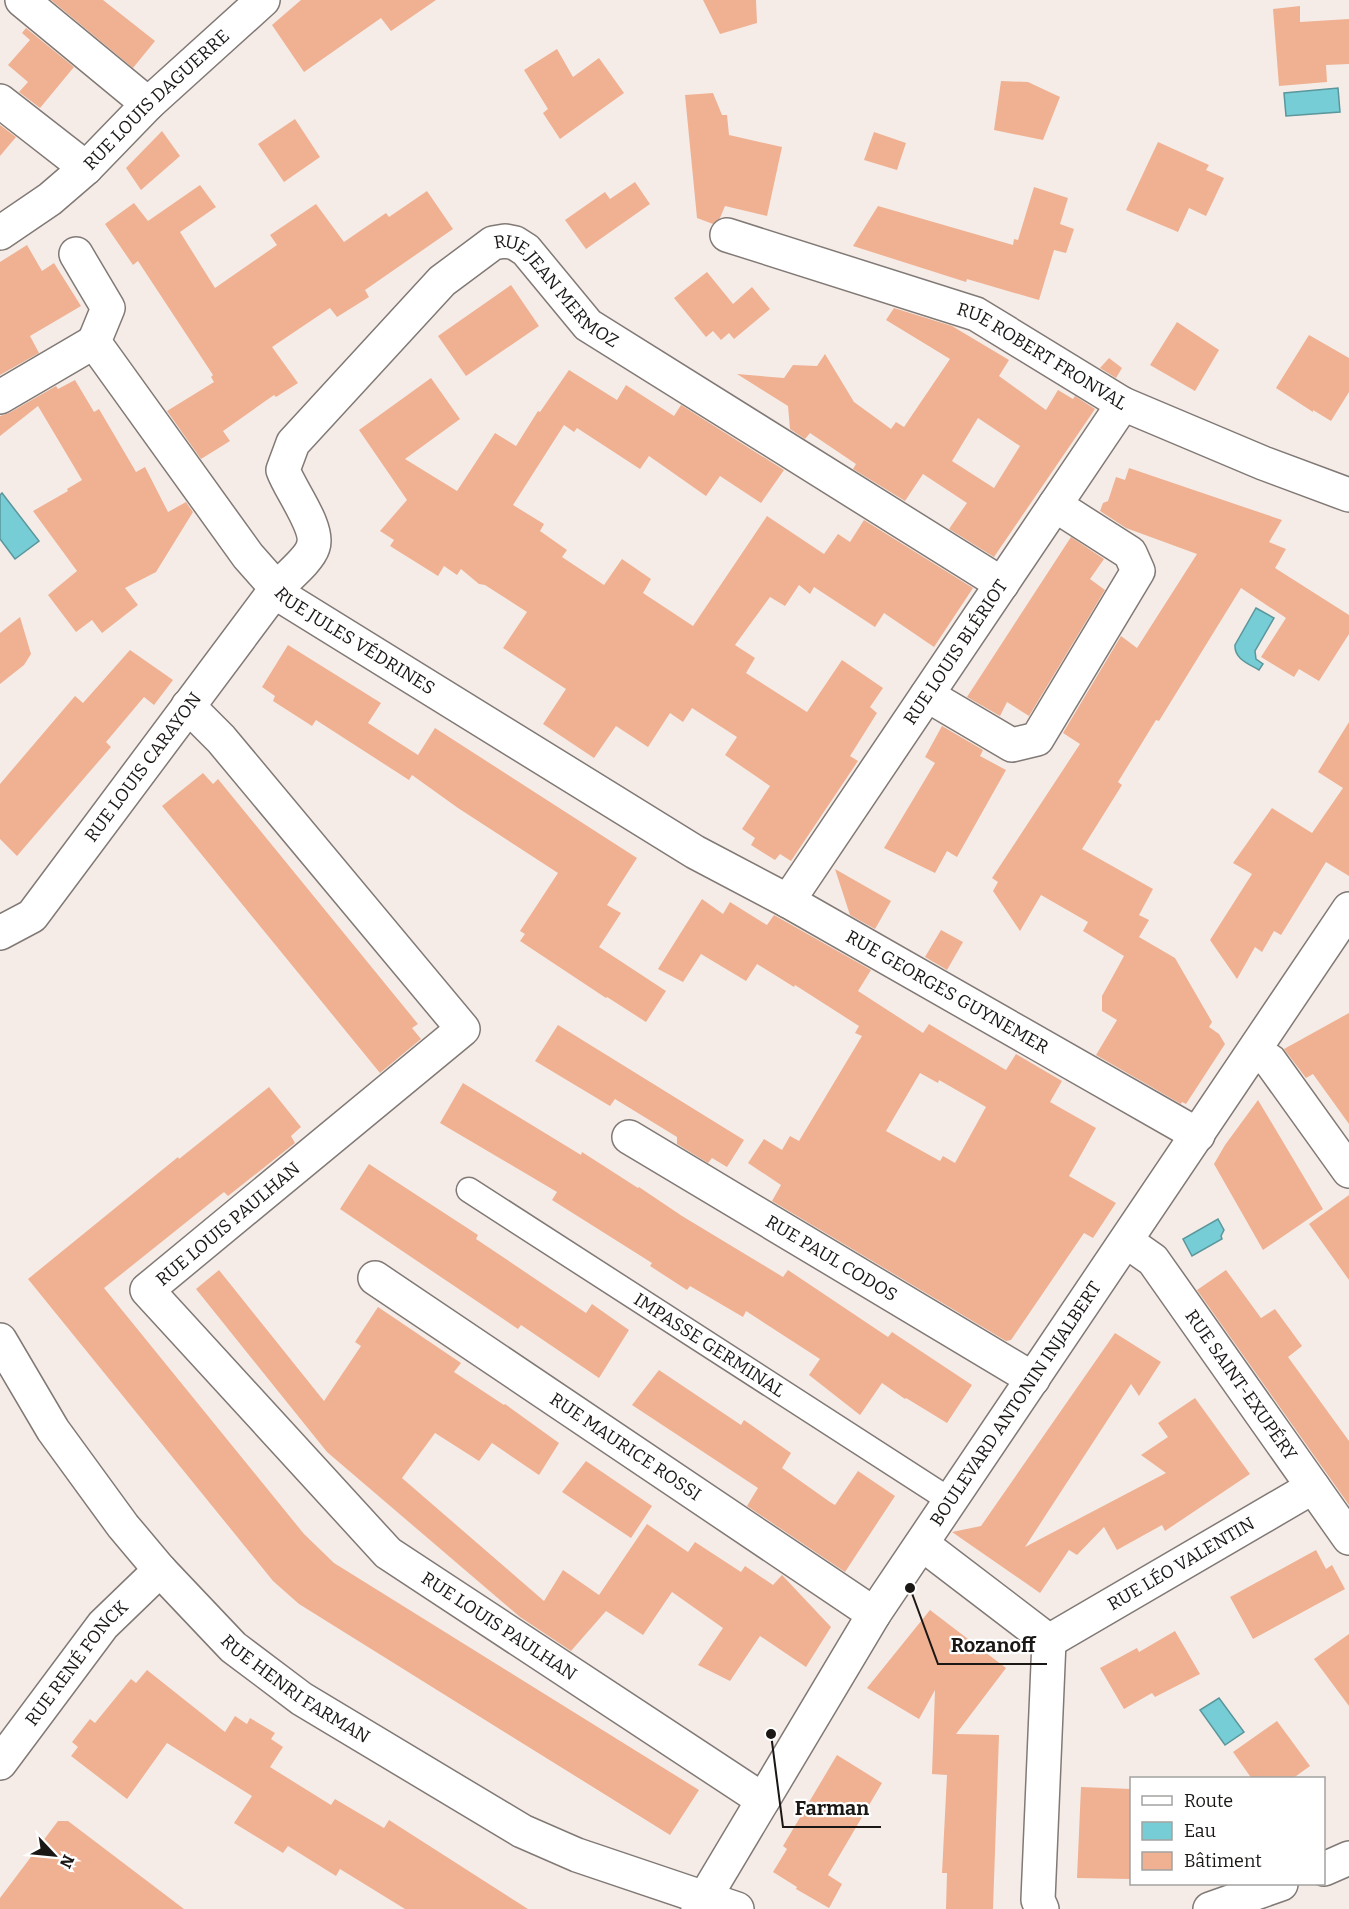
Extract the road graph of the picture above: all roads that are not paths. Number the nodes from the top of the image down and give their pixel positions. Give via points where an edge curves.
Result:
1 (22, 0) edge
2 (244, 5) edge
3 (0, 100) edge
4 (148, 104) junction
5 (86, 168) junction
6 (0, 233) edge
7 (727, 235) dead end
8 (76, 254) dead end
9 (94, 342) junction
10 (0, 397) edge
11 (1123, 404) junction
12 (1349, 495) edge
13 (1055, 505) junction
14 (1002, 584) junction
15 (276, 589) junction
16 (927, 695) junction
17 (188, 706) junction
18 (695, 852) joint
19 (788, 901) junction
20 (1349, 909) edge
21 (0, 933) edge
22 (1254, 1052) junction
23 (1198, 1135) junction
24 (628, 1137) dead end
25 (1349, 1171) edge
26 (469, 1190) dead end
27 (1126, 1241) junction
28 (375, 1278) dead end
29 (0, 1340) edge
30 (1033, 1379) junction
31 (1313, 1487) junction
32 (951, 1500) junction
33 (1349, 1538) edge
34 (922, 1544) junction
35 (160, 1570) junction
36 (874, 1614) junction
37 (1049, 1641) junction
38 (0, 1763) edge
39 (763, 1800) junction
40 (1349, 1858) edge
41 (1325, 1868) edge
42 (1278, 1885) edge
43 (701, 1903) edge
44 (737, 1909) edge
45 (1042, 1909) edge
46 (1210, 1909) edge

1 - 4 street
2 - 4 street, RUE LOUIS DAGUERRE
3 - 5 street
4 - 5 street, RUE LOUIS DAGUERRE
5 - 6 street, RUE LOUIS DAGUERRE via 50,199
7 - 11 street, RUE ROBERT FRONVAL via 976,314
8 - 9 street via 108,308
9 - 10 street
9 - 15 street, RUE JULES VÉDRINES
11 - 12 street, RUE ROBERT FRONVAL
11 - 13 street, RUE LOUIS BLÉRIOT
13 - 14 street, RUE LOUIS BLÉRIOT
13 - 16 street via 1130,553 1138,571 1037,740 1012,745
14 - 15 street, RUE JEAN MERMOZ via 588,325 526,250 505,241 493,243 442,281 293,443 283,470 315,538 313,548
14 - 16 street, RUE LOUIS BLÉRIOT
15 - 17 street, RUE LOUIS CARAYON
15 - 18 street, RUE JULES VÉDRINES via 286,599
16 - 19 street, RUE LOUIS BLÉRIOT
17 - 21 street, RUE LOUIS CARAYON via 32,916
17 - 39 street, RUE LOUIS PAULHAN via 221,739 463,1029 147,1290 388,1553
18 - 19 street, RUE GEORGES GUYNEMER
19 - 23 street, RUE GEORGES GUYNEMER
20 - 22 street, BOULEVARD ANTONIN INJALBERT
22 - 23 street, BOULEVARD ANTONIN INJALBERT
22 - 25 street via 1270,1061
23 - 27 street, BOULEVARD ANTONIN INJALBERT
24 - 30 street, RUE PAUL CODOS
26 - 32 street, IMPASSE GERMINAL
27 - 30 street, BOULEVARD ANTONIN INJALBERT
27 - 31 street, RUE SAINT-EXUPÉRY via 1153,1260
28 - 36 street, RUE MAURICE ROSSI
29 - 35 street, RUE HENRI FARMAN via 59,1438
30 - 32 street, BOULEVARD ANTONIN INJALBERT
31 - 33 street, RUE SAINT-EXUPÉRY
31 - 37 street, RUE LÉO VALENTIN
32 - 34 street, BOULEVARD ANTONIN INJALBERT
34 - 36 street, BOULEVARD ANTONIN INJALBERT
34 - 37 street
35 - 38 street, RUE RENÉ FONCK via 103,1625
35 - 43 street, RUE HENRI FARMAN via 233,1647 302,1699 522,1831
36 - 39 street, BOULEVARD ANTONIN INJALBERT
37 - 45 street via 1038,1900
39 - 43 street, BOULEVARD ANTONIN INJALBERT
40 - 41 street
42 - 46 street
43 - 44 street, RUE HENRI FARMAN

